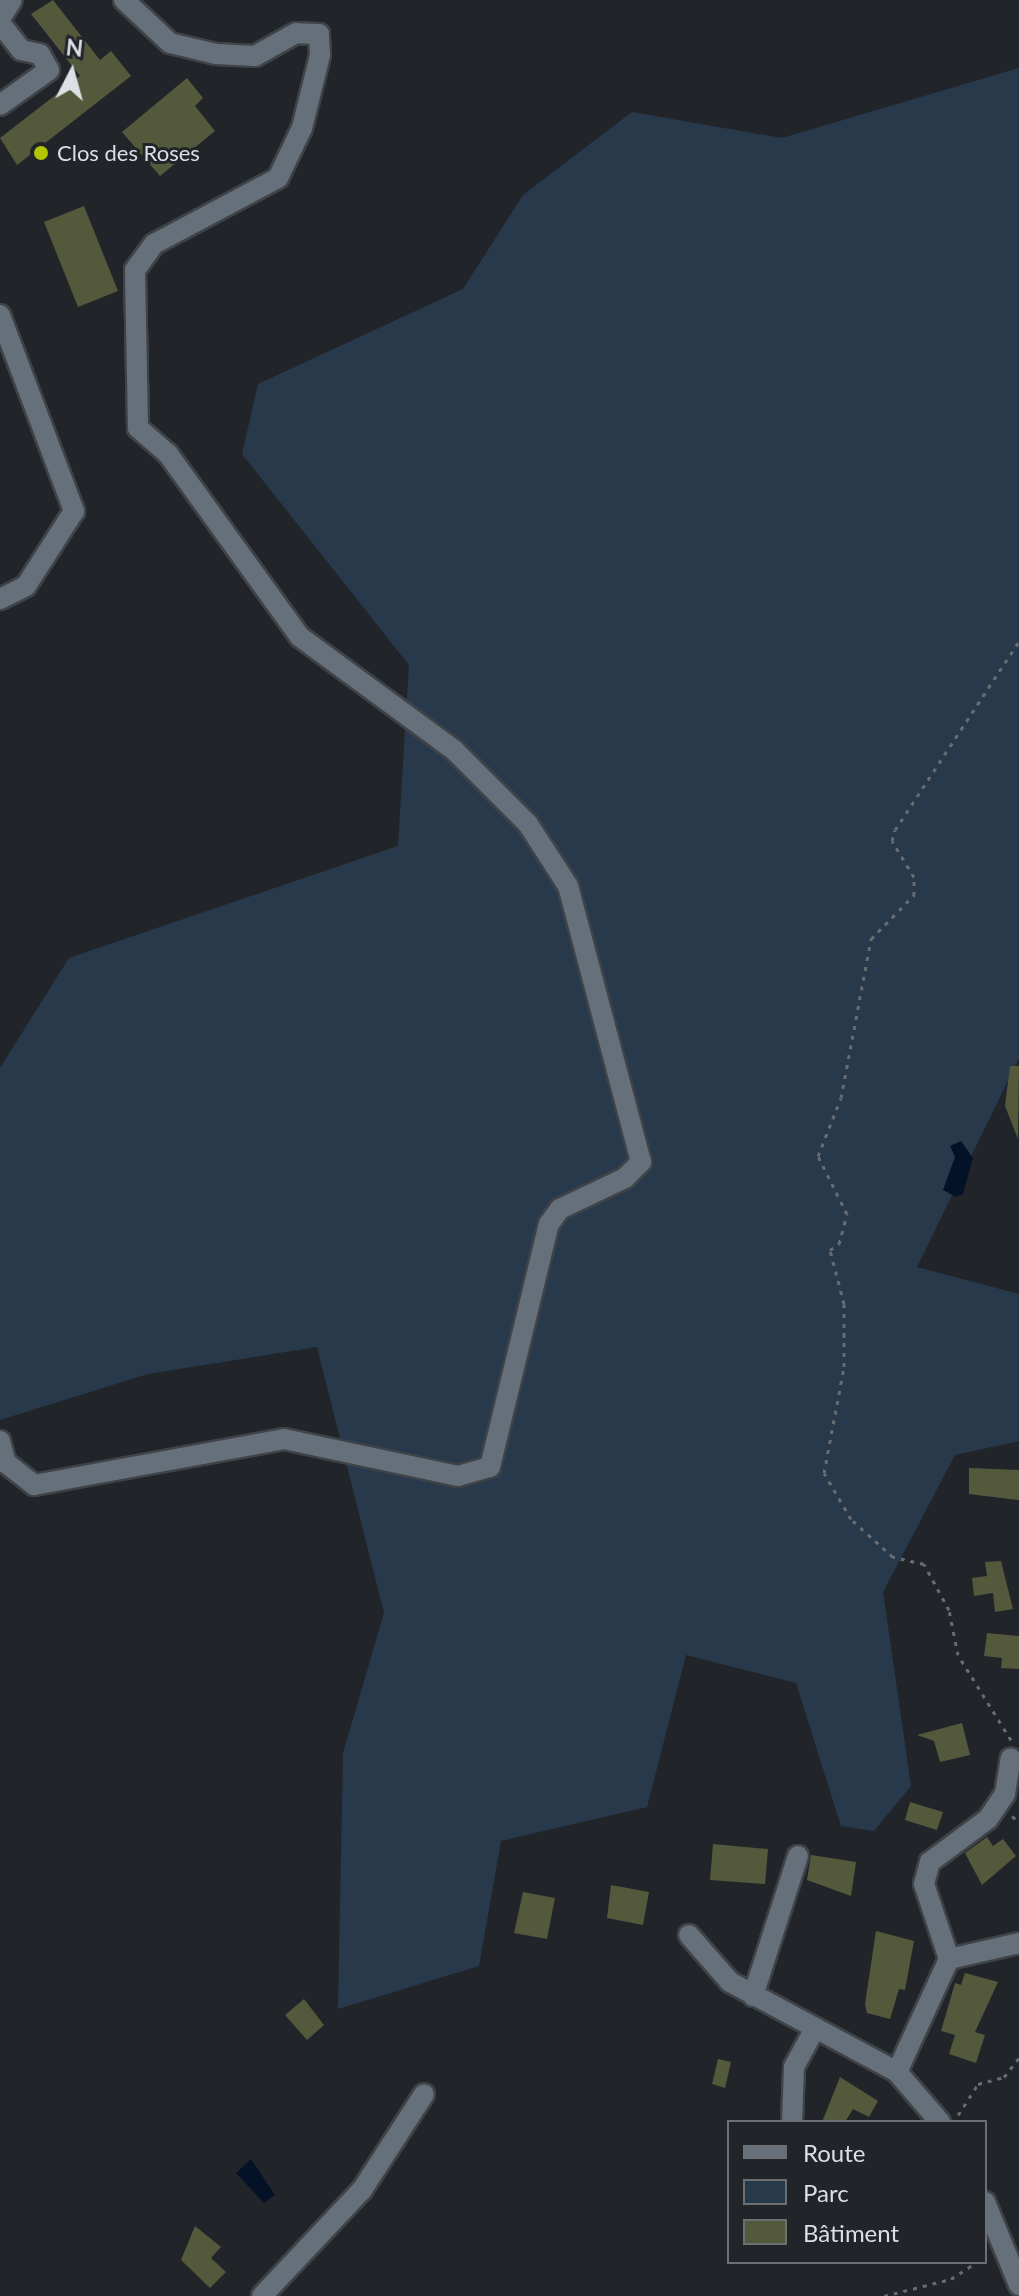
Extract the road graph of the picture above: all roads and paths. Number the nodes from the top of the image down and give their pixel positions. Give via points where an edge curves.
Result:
1 (12, 0) edge
2 (124, 0) edge
3 (0, 21) edge
4 (0, 105) edge
5 (0, 315) edge
6 (0, 599) edge
7 (1019, 641) edge
8 (0, 1441) edge
9 (1011, 1758) joint
10 (798, 1856) dead end
11 (689, 1935) dead end
12 (1019, 1943) edge
13 (949, 1959) junction
14 (753, 1996) junction
15 (814, 2030) junction
16 (1019, 2058) edge
17 (897, 2072) junction
18 (424, 2094) dead end
19 (792, 2120) edge
20 (938, 2120) edge
21 (956, 2120) edge
22 (987, 2207) edge
23 (974, 2264) edge
24 (1019, 2285) edge
25 (262, 2296) edge
26 (884, 2296) edge

1 - 3 street
2 - 8 street via 170,43 216,54 255,56 296,33 319,34 320,55 302,128 278,178 154,244 135,270 138,428 168,454 300,637 454,750 528,824 568,886 641,1162 625,1178 560,1209 549,1224 490,1467 458,1476 284,1439 34,1485 6,1463
3 - 4 street via 21,50 40,54 49,70
5 - 6 street via 74,511 26,586
7 - 9 path via 895,830 892,841 914,877 914,895 871,939 841,1098 818,1156 847,1214 839,1244 830,1250 844,1304 844,1367 824,1473 851,1519 893,1557 924,1564 949,1610 958,1655 1011,1737
9 - 13 street via 1005,1794 988,1819 930,1862 924,1884
10 - 14 street
11 - 14 street via 730,1982
12 - 13 street
13 - 17 street
14 - 15 street
15 - 17 street
15 - 19 street via 794,2067
16 - 21 path via 1004,2077 978,2084
17 - 20 street
18 - 25 street via 362,2190
22 - 24 street
23 - 26 path via 951,2279

